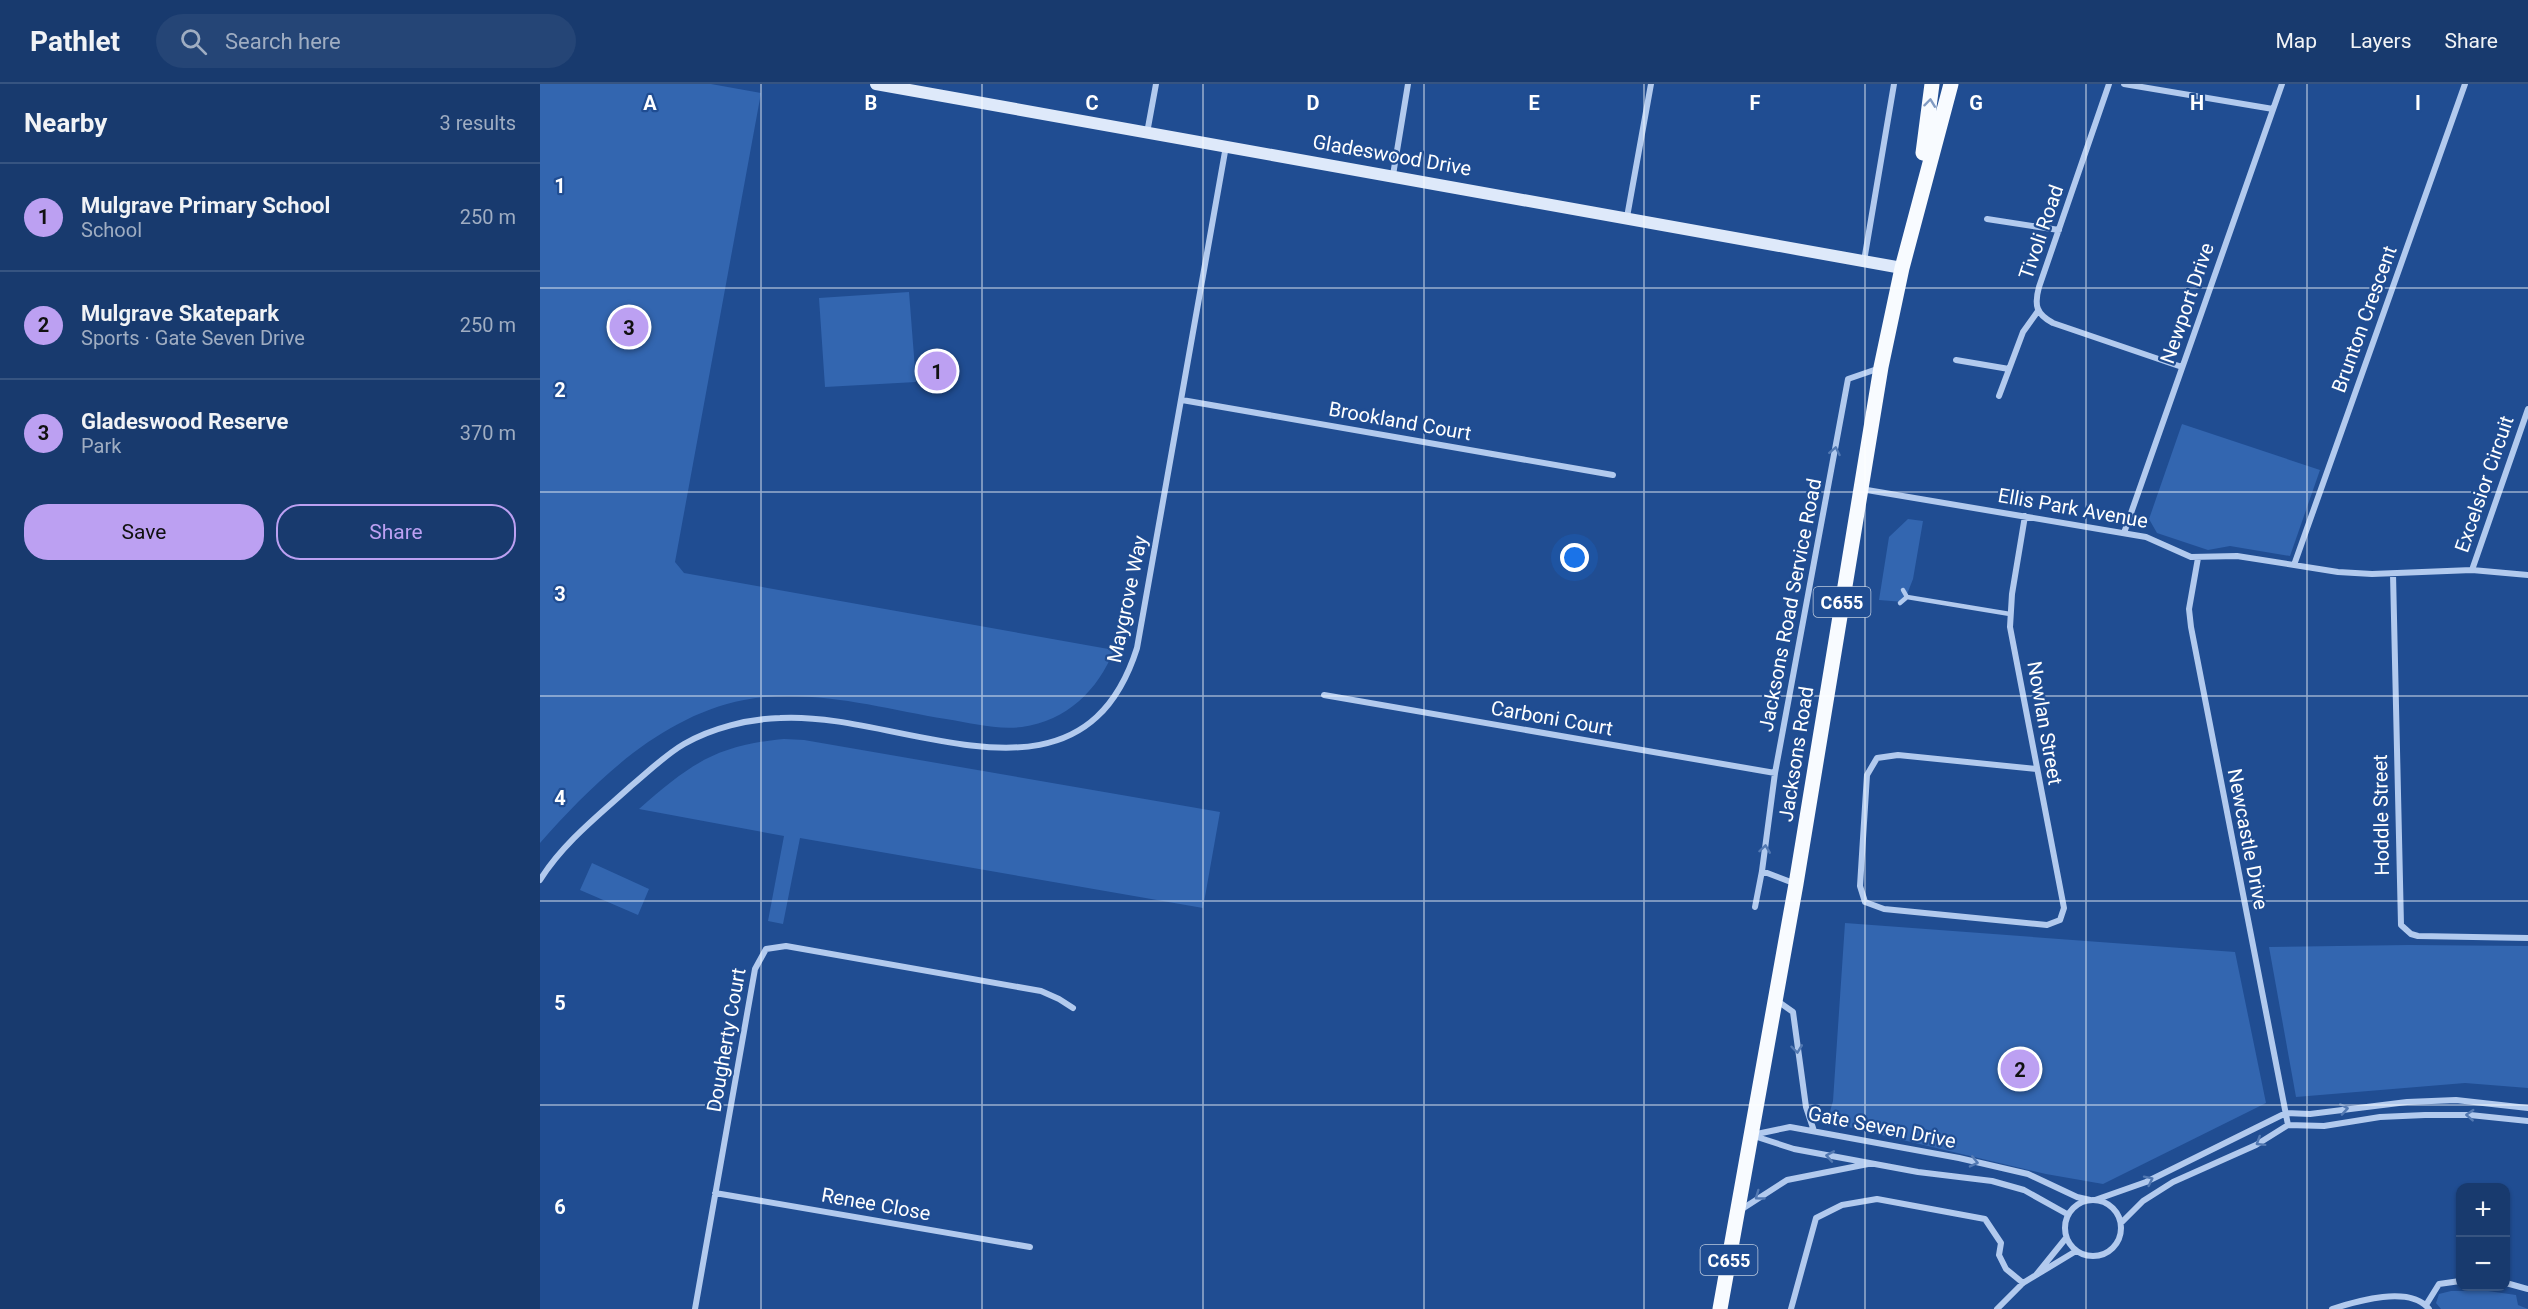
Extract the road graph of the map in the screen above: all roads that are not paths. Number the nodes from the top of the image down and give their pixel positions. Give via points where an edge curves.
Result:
1 (876, 84) edge
2 (1156, 84) edge
3 (1408, 84) edge
4 (1652, 84) edge
5 (1894, 84) edge
6 (1932, 84) edge
7 (1951, 84) edge
8 (2109, 84) edge
9 (2124, 84) edge
10 (2282, 84) edge
11 (2465, 84) edge
12 (899, 86) edge
13 (2273, 109) junction
14 (1147, 133) junction
15 (1226, 146) junction
16 (1393, 175) junction
17 (1917, 207) junction
18 (1627, 217) junction
19 (1988, 219) dead end
20 (2059, 230) junction
21 (1864, 261) junction
22 (1902, 268) junction
23 (2038, 311) junction
24 (1956, 360) dead end
25 (1881, 367) junction
26 (2182, 367) junction
27 (2009, 369) junction
28 (1999, 396) dead end
29 (1182, 400) junction
30 (2528, 409) edge
31 (1613, 475) dead end
32 (1860, 489) junction
33 (2025, 516) junction
34 (2124, 533) junction
35 (2198, 558) junction
36 (2294, 565) junction
37 (2472, 570) junction
38 (2392, 574) junction
39 (2528, 575) edge
40 (1903, 590) dead end
41 (1908, 597) junction
42 (1900, 603) dead end
43 (2010, 614) junction
44 (1324, 695) dead end
45 (2036, 769) junction
46 (1775, 773) junction
47 (1762, 871) junction
48 (540, 880) edge
49 (1796, 884) junction
50 (1755, 907) dead end
51 (2528, 938) edge
52 (1776, 999) junction
53 (1073, 1008) dead end
54 (2528, 1108) edge
55 (2286, 1113) junction
56 (2528, 1121) edge
57 (2288, 1125) junction
58 (1814, 1131) junction
59 (1752, 1135) junction
60 (1875, 1164) junction
61 (715, 1193) junction
62 (2092, 1200) junction
63 (1738, 1211) junction
64 (2067, 1214) junction
65 (2121, 1223) junction
66 (2066, 1238) junction
67 (1030, 1247) dead end
68 (2076, 1251) junction
69 (2034, 1277) junction
70 (2456, 1282) edge
71 (2024, 1283) junction
72 (2510, 1284) edge
73 (2528, 1289) edge
74 (2427, 1307) edge
75 (695, 1309) edge
76 (1720, 1309) edge
77 (1791, 1309) edge
78 (1997, 1309) edge
79 (2332, 1309) edge

1 - 12 street, Gladeswood Drive
2 - 14 street
3 - 16 street
4 - 18 street
5 - 21 street
17 -> 6 main road, Jacksons Road / C655
7 - 17 main road, Jacksons Road / C655
8 - 20 street, Tivoli Road
9 - 13 street
10 - 13 street, Newport Drive
11 - 36 street, Brunton Crescent
12 - 14 street, Gladeswood Drive
13 - 26 street, Newport Drive
14 - 15 street, Gladeswood Drive
15 - 16 street, Gladeswood Drive
15 - 29 street, Maygrove Way
16 - 18 street, Gladeswood Drive
17 - 22 main road, Jacksons Road / C655
18 - 21 street, Gladeswood Drive
19 - 20 street
20 - 23 street, Tivoli Road via 2036,300
21 - 22 street, Gladeswood Drive
22 - 25 main road, Jacksons Road / C655
23 - 26 street, Tivoli Road via 2053,323
23 - 27 street via 2023,332
24 - 27 street
25 - 32 main road, Jacksons Road / C655
46 -> 25 street, Jacksons Road Service Road via 1848,380
26 - 34 street, Newport Drive
27 - 28 street
29 - 31 street, Brookland Court
29 - 48 street, Maygrove Way via 1135,655 1110,702 1085,725 1042,746 1005,749 823,720 781,718 746,722 694,739 660,762 581,832
30 - 37 street, Excelsior Circuit
32 - 33 street, Ellis Park Avenue
32 - 49 main road, Jacksons Road / C655
33 - 34 street, Ellis Park Avenue
33 - 43 street, Nowlan Street
34 - 35 street, Ellis Park Avenue via 2157,540
35 - 36 street, Ellis Park Avenue via 2237,556
35 - 55 street, Newcastle Drive via 2189,609 2191,627
36 - 38 street, Ellis Park Avenue
37 - 38 street, Ellis Park Avenue
37 - 39 street, Ellis Park Avenue
38 - 51 street, Hoddle Street via 2401,925 2418,936
40 - 41 lane
41 - 42 lane
41 - 43 lane
43 - 45 street, Nowlan Street
44 - 46 street, Carboni Court
45 - 45 street, Nowlan Street via 2064,908 2060,921 2047,925 1884,909 1865,902 1860,886 1867,775 1877,758 1898,755
47 -> 46 street, Jacksons Road Service Road
47 - 49 street
47 - 50 street, Jacksons Road Service Road
49 - 52 main road, Jacksons Road / C655
52 -> 58 street via 1793,1012 1806,1107
52 - 59 main road, Jacksons Road / C655
53 - 61 street, Dougherty Court via 1041,991 786,946 766,949 754,969
55 -> 54 street via 2446,1101
55 - 57 street, Newcastle Drive
62 -> 55 street via 2146,1182
56 -> 57 street via 2425,1115 2324,1126
57 -> 65 street via 2256,1145 2173,1182 2144,1201
58 - 59 street, Gate Seven Drive via 1790,1127
58 -> 62 street, Gate Seven Drive via 2028,1174
60 -> 59 street, Gate Seven Drive via 1786,1148
59 - 63 main road, Jacksons Road / C655
60 -> 63 street, Gate Seven Drive via 1787,1180
60 - 64 street, Gate Seven Drive via 1992,1181 2024,1190
61 - 67 street, Renee Close
61 - 75 street, Dougherty Court
62 - 64 street via 2081,1202
62 - 65 street via 2112,1207
63 - 76 main road, Jacksons Road / C655
64 - 66 street
65 - 68 street via 2117,1243 2108,1253 2092,1257
66 - 68 street
66 - 69 street
68 - 69 street
69 - 71 street
70 - 74 street via 2439,1284
71 - 77 street via 2006,1269 1999,1255 2001,1243 1985,1219 1877,1199 1842,1205 1816,1218
71 - 78 street
72 - 73 street
74 - 79 street via 2400,1294

